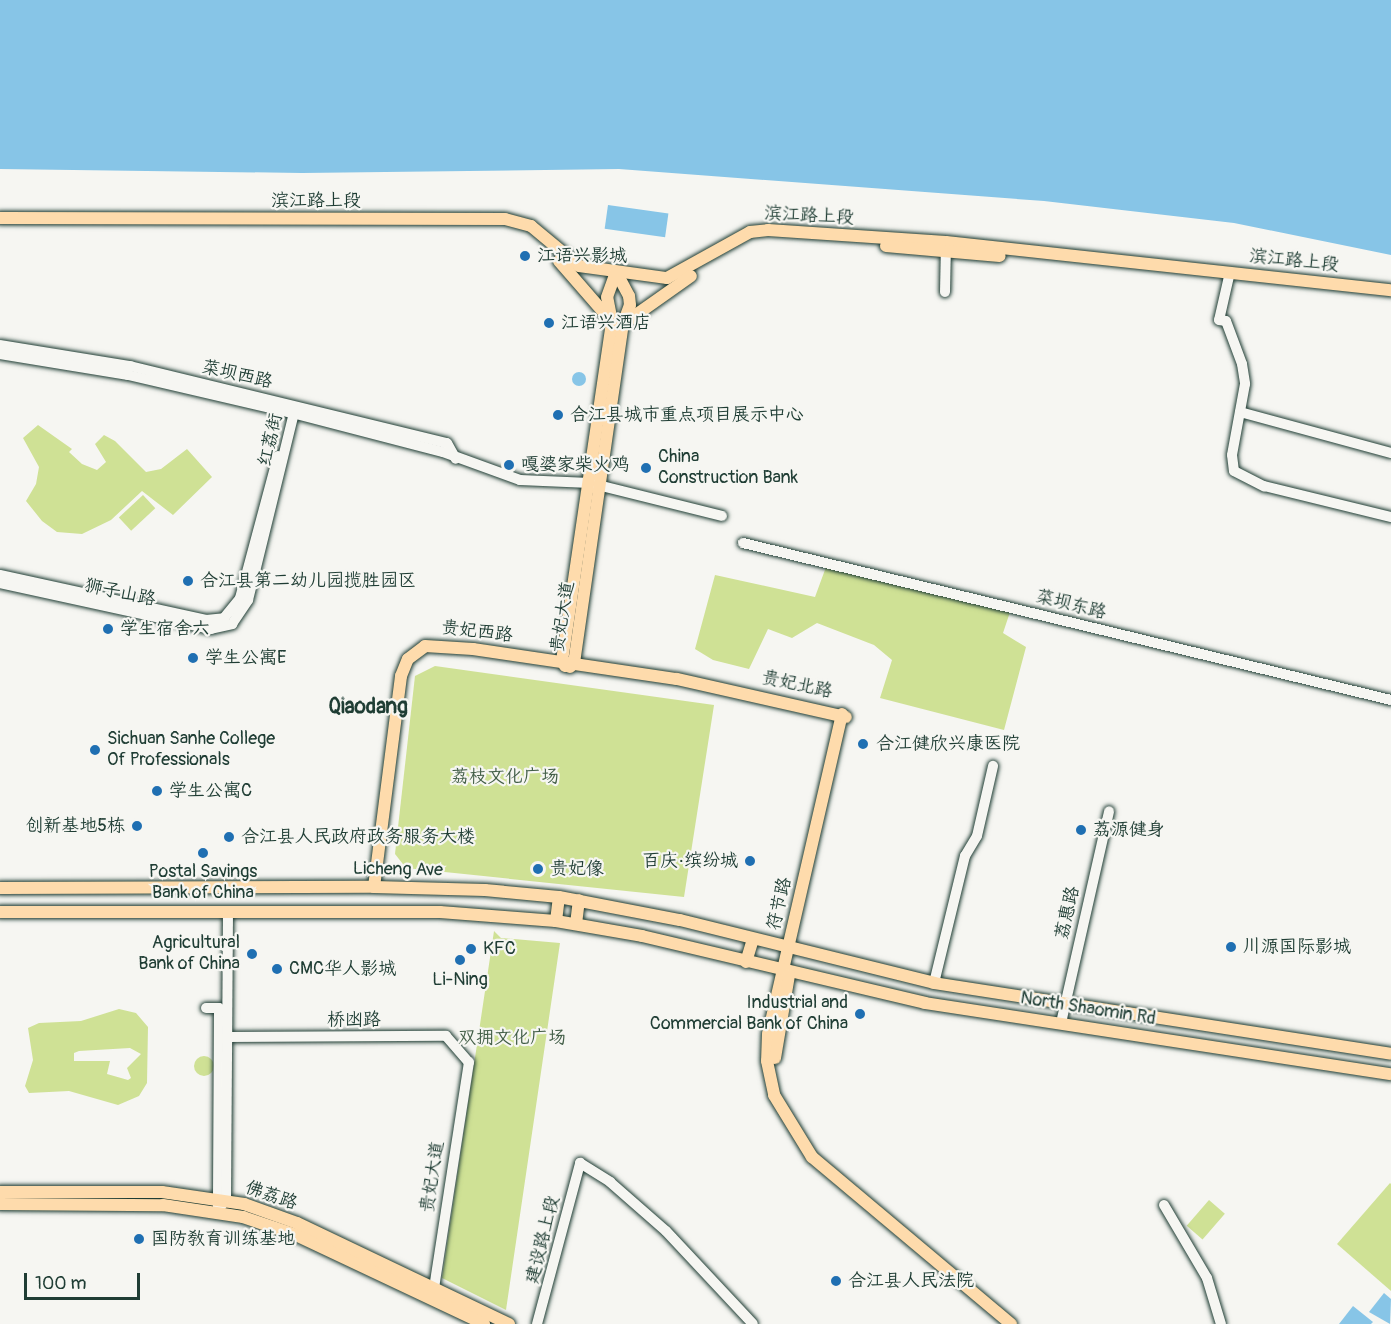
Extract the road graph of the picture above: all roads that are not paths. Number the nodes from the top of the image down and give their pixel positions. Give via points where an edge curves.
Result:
1 (0, 218) edge
2 (0, 226) edge
3 (946, 247) junction
4 (616, 272) junction
5 (1229, 277) junction
6 (1391, 290) edge
7 (945, 292) dead end
8 (1391, 298) edge
9 (618, 323) junction
10 (0, 345) edge
11 (0, 354) edge
12 (293, 411) junction
13 (1240, 412) junction
14 (1391, 453) edge
15 (596, 485) junction
16 (722, 516) dead end
17 (1391, 517) edge
18 (743, 543) dead end
19 (0, 575) edge
20 (0, 583) edge
21 (230, 620) junction
22 (568, 665) junction
23 (1391, 700) edge
24 (843, 718) joint
25 (993, 766) dead end
26 (1109, 811) dead end
27 (377, 887) junction
28 (0, 888) edge
29 (559, 897) junction
30 (579, 900) junction
31 (0, 912) edge
32 (228, 912) junction
33 (556, 921) junction
34 (576, 924) junction
35 (753, 939) junction
36 (791, 949) junction
37 (746, 962) junction
38 (786, 972) junction
39 (934, 983) junction
40 (1065, 1005) junction
41 (206, 1008) dead end
42 (1061, 1023) junction
43 (227, 1037) junction
44 (1391, 1054) edge
45 (469, 1062) joint
46 (1391, 1074) edge
47 (0, 1192) edge
48 (220, 1203) junction
49 (0, 1204) edge
50 (1164, 1205) dead end
51 (434, 1292) junction
52 (484, 1324) edge
53 (509, 1324) edge
54 (537, 1324) edge
55 (753, 1324) edge
56 (1011, 1324) edge
57 (1221, 1324) edge

1 - 4 main road, 滨江路上段 via 505,219 531,226 575,265
2 - 9 main road, 滨江路上段 via 516,228 535,237
3 - 4 main road, 滨江路上段 via 755,230 674,277
3 - 5 main road, 滨江路上段
3 - 7 street
3 - 9 main road, 滨江路上段 via 757,237
4 - 9 main road via 607,297
4 - 9 main road via 630,300
5 - 6 main road, 滨江路上段
5 - 8 main road, 滨江路上段
5 - 13 street via 1223,320 1245,375
9 - 15 main road, 贵妃大道
10 - 12 street, 菜坝西路 via 130,366
11 - 12 street, 菜坝西路 via 128,375
12 - 15 street, 菜坝西路 via 447,443 456,459 520,480
12 - 21 street, 红荔街 via 248,600
13 - 14 street
13 - 17 street via 1232,465 1239,477
15 - 16 street
15 - 22 main road, 贵妃大道
18 - 23 street, 菜坝东路
19 - 21 street, 狮子山路 via 206,620
20 - 21 street, 狮子山路 via 202,627 220,628
22 - 24 main road, 贵妃北路
22 - 27 main road, 贵妃西路 via 433,645 408,658 401,676 389,754
24 - 36 main road, 符节路
25 - 39 street via 977,836 965,856
26 - 40 street, 荔惠路
27 - 28 main road, Licheng Ave
27 - 29 main road, Licheng Ave
29 - 30 main road, Licheng Ave
29 - 33 main road
30 - 34 main road
30 - 35 main road, Licheng Ave
31 - 32 main road
32 - 33 main road via 440,912
32 - 43 street
33 - 34 main road
34 - 37 main road
35 - 36 main road, Licheng Ave
35 - 37 main road
36 - 38 main road, 符节路
36 - 39 main road, North Shaomin Rd
37 - 38 main road
38 - 42 main road, North Shaomin Rd via 925,1003
38 - 56 main road, 符节路 via 766,1049 774,1095 812,1157
39 - 40 main road, North Shaomin Rd
40 - 42 street, 荔惠路
40 - 44 main road, North Shaomin Rd
41 - 48 street via 219,1008
42 - 46 main road, North Shaomin Rd
43 - 45 street, 桥凼路 via 446,1036
43 - 48 street
45 - 51 street, 贵妃大道
47 - 48 main road, 佛荔路 via 162,1192
48 - 49 main road, 佛荔路
48 - 51 main road, 佛荔路
50 - 57 street via 1207,1278
51 - 52 main road, 佛荔路
51 - 53 main road, 佛荔路
54 - 55 street, 建设路上段 via 580,1163 610,1182 666,1231

